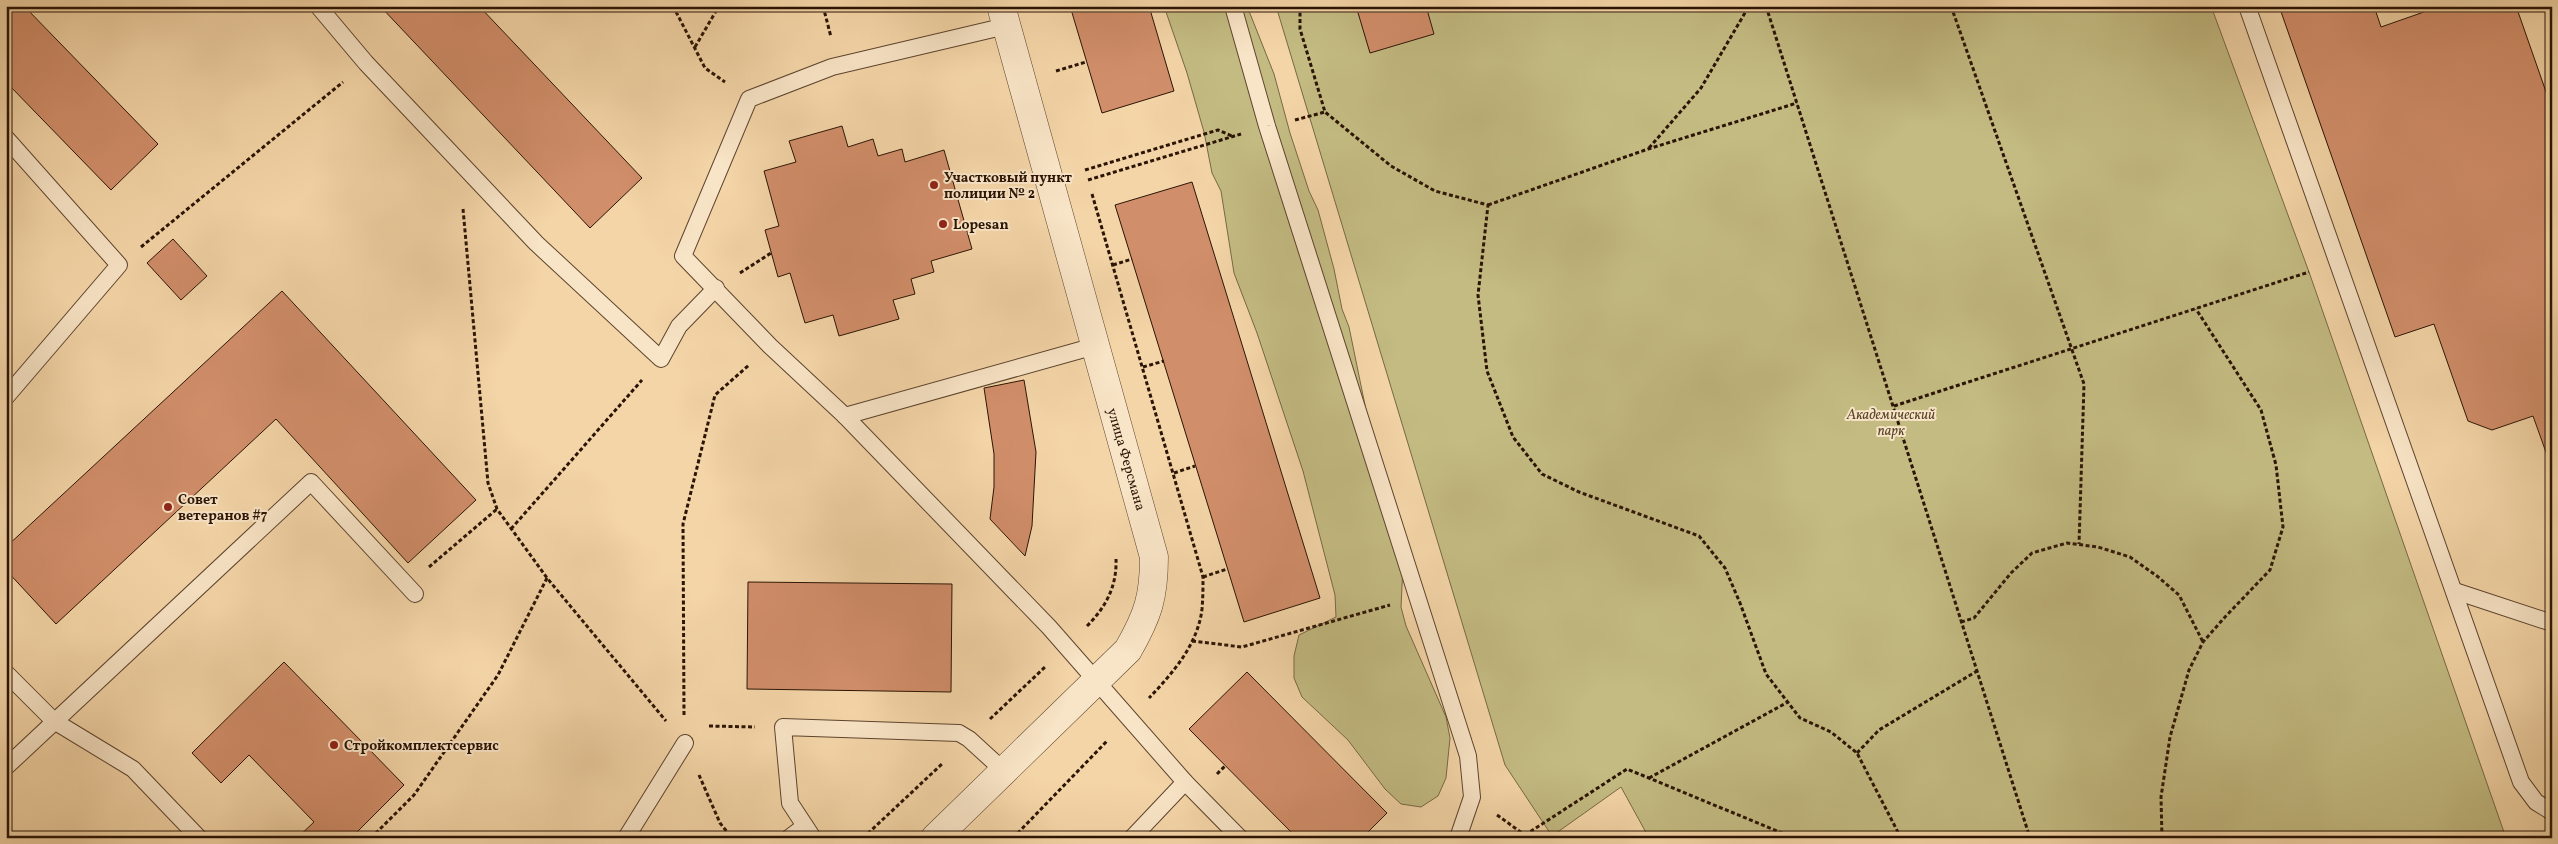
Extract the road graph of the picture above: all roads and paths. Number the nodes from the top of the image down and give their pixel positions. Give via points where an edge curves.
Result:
1 (318, 6) edge
2 (673, 6) edge
3 (718, 6) edge
4 (1234, 6) edge
5 (1300, 6) edge
6 (1749, 6) edge
7 (1766, 6) edge
8 (1952, 6) edge
9 (2247, 6) edge
10 (1003, 16) edge
11 (694, 48) junction
12 (1086, 62) dead end
13 (366, 63) junction
14 (1055, 71) dead end
15 (749, 99) junction
16 (1797, 103) junction
17 (1325, 112) junction
18 (1267, 126) junction
19 (1233, 137) junction
20 (6, 138) edge
21 (1648, 148) junction
22 (459, 161) junction
23 (1085, 170) dead end
24 (1088, 180) dead end
25 (1488, 205) junction
26 (772, 254) dead end
27 (1132, 259) dead end
28 (120, 265) junction
29 (1113, 265) dead end
30 (2309, 272) dead end
31 (716, 288) junction
32 (2196, 309) junction
33 (770, 346) junction
34 (1095, 346) junction
35 (2072, 348) junction
36 (660, 359) junction
37 (1164, 361) dead end
38 (1143, 367) dead end
39 (6, 397) edge
40 (1894, 406) junction
41 (845, 416) junction
42 (1195, 466) dead end
43 (1174, 472) dead end
44 (497, 509) junction
45 (512, 529) junction
46 (2079, 544) junction
47 (1116, 554) dead end
48 (1227, 570) dead end
49 (1203, 577) dead end
50 (547, 578) junction
51 (411, 590) joint
52 (2455, 591) junction
53 (1417, 597) junction
54 (1961, 622) junction
55 (2552, 623) edge
56 (1192, 640) dead end
57 (2203, 642) junction
58 (1067, 646) junction
59 (1977, 671) junction
60 (6, 673) edge
61 (1097, 680) junction
62 (1788, 702) junction
63 (54, 722) junction
64 (684, 725) junction
65 (783, 728) junction
66 (969, 738) junction
67 (685, 743) junction
68 (1857, 753) junction
69 (6, 767) edge
70 (1004, 771) junction
71 (1649, 779) junction
72 (1185, 782) junction
73 (1472, 797) junction
74 (2552, 812) edge
75 (809, 832) edge
76 (1293, 834) dead end
77 (1527, 836) edge
78 (199, 838) edge
79 (371, 838) edge
80 (626, 838) edge
81 (732, 838) edge
82 (789, 838) edge
83 (863, 838) edge
84 (935, 838) edge
85 (1132, 838) edge
86 (1240, 838) edge
87 (1290, 838) edge
88 (1458, 838) edge
89 (1794, 838) edge
90 (1901, 838) edge
91 (2030, 838) edge
92 (2162, 838) edge

1 - 13 lane
2 - 11 path
3 - 11 path
4 - 18 lane
5 - 17 path via 1300,29
6 - 21 path via 1701,88
7 - 16 path
8 - 35 path
9 - 52 lane
10 - 15 lane via 832,68
10 - 34 street, улица Ферсмана
11 - 15 path via 705,68
12 - 14 path
13 - 22 lane
13 - 28 path
15 - 31 lane via 684,256
16 - 21 path
16 - 40 path
17 - 18 path
17 - 25 path via 1391,166 1435,192
18 - 19 path
18 - 53 lane
19 - 23 path via 1218,130
19 - 24 path
20 - 28 lane
21 - 25 path
22 - 36 lane via 536,243
22 - 44 path via 488,483
25 - 62 path via 1478,295 1487,371 1513,437 1542,474 1579,492 1699,536 1725,568 1766,674
26 - 31 path
27 - 29 path
28 - 39 lane
30 - 32 path
31 - 33 lane
31 - 36 lane via 679,326
32 - 35 path
32 - 57 path via 2261,410 2276,464 2283,527 2270,570
33 - 41 lane
33 - 64 path via 715,395 683,524
34 - 41 lane
34 - 61 street, улица Ферсмана via 1154,557 1154,587 1144,621 1128,650
35 - 40 path
35 - 46 path via 2084,384
36 - 45 path
37 - 38 path
40 - 54 path
41 - 58 lane
42 - 43 path
44 - 45 path
44 - 51 path
45 - 50 path
46 - 54 path via 2067,543 2032,553 2010,573 1974,618
46 - 57 path via 2098,546 2130,557 2157,576 2179,595
47 - 58 path via 1114,584 1103,610
48 - 49 path
50 - 67 path
50 - 79 path via 498,676 414,795
51 - 63 lane via 311,482
52 - 55 lane
52 - 74 lane via 2521,782 2536,802
53 - 56 path via 1242,647
53 - 73 lane via 1468,756
54 - 59 path
57 - 92 path via 2189,670 2170,737 2161,797
58 - 61 lane
58 - 66 path
59 - 68 path via 1879,730
59 - 91 path
60 - 63 lane
61 - 70 street, улица Ферсмана
61 - 72 lane
62 - 68 path via 1800,718 1831,732
62 - 71 path
63 - 69 lane
63 - 78 lane via 132,769
64 - 65 path
64 - 67 path
65 - 66 lane via 959,733
65 - 75 lane via 790,803
66 - 70 lane
66 - 83 path
67 - 80 lane
67 - 81 path via 720,823
68 - 90 path
70 - 84 street, улица Ферсмана
71 - 77 path via 1627,770
71 - 89 path
72 - 85 lane
72 - 86 lane
73 - 77 path
73 - 88 lane
75 - 82 lane
76 - 87 path

